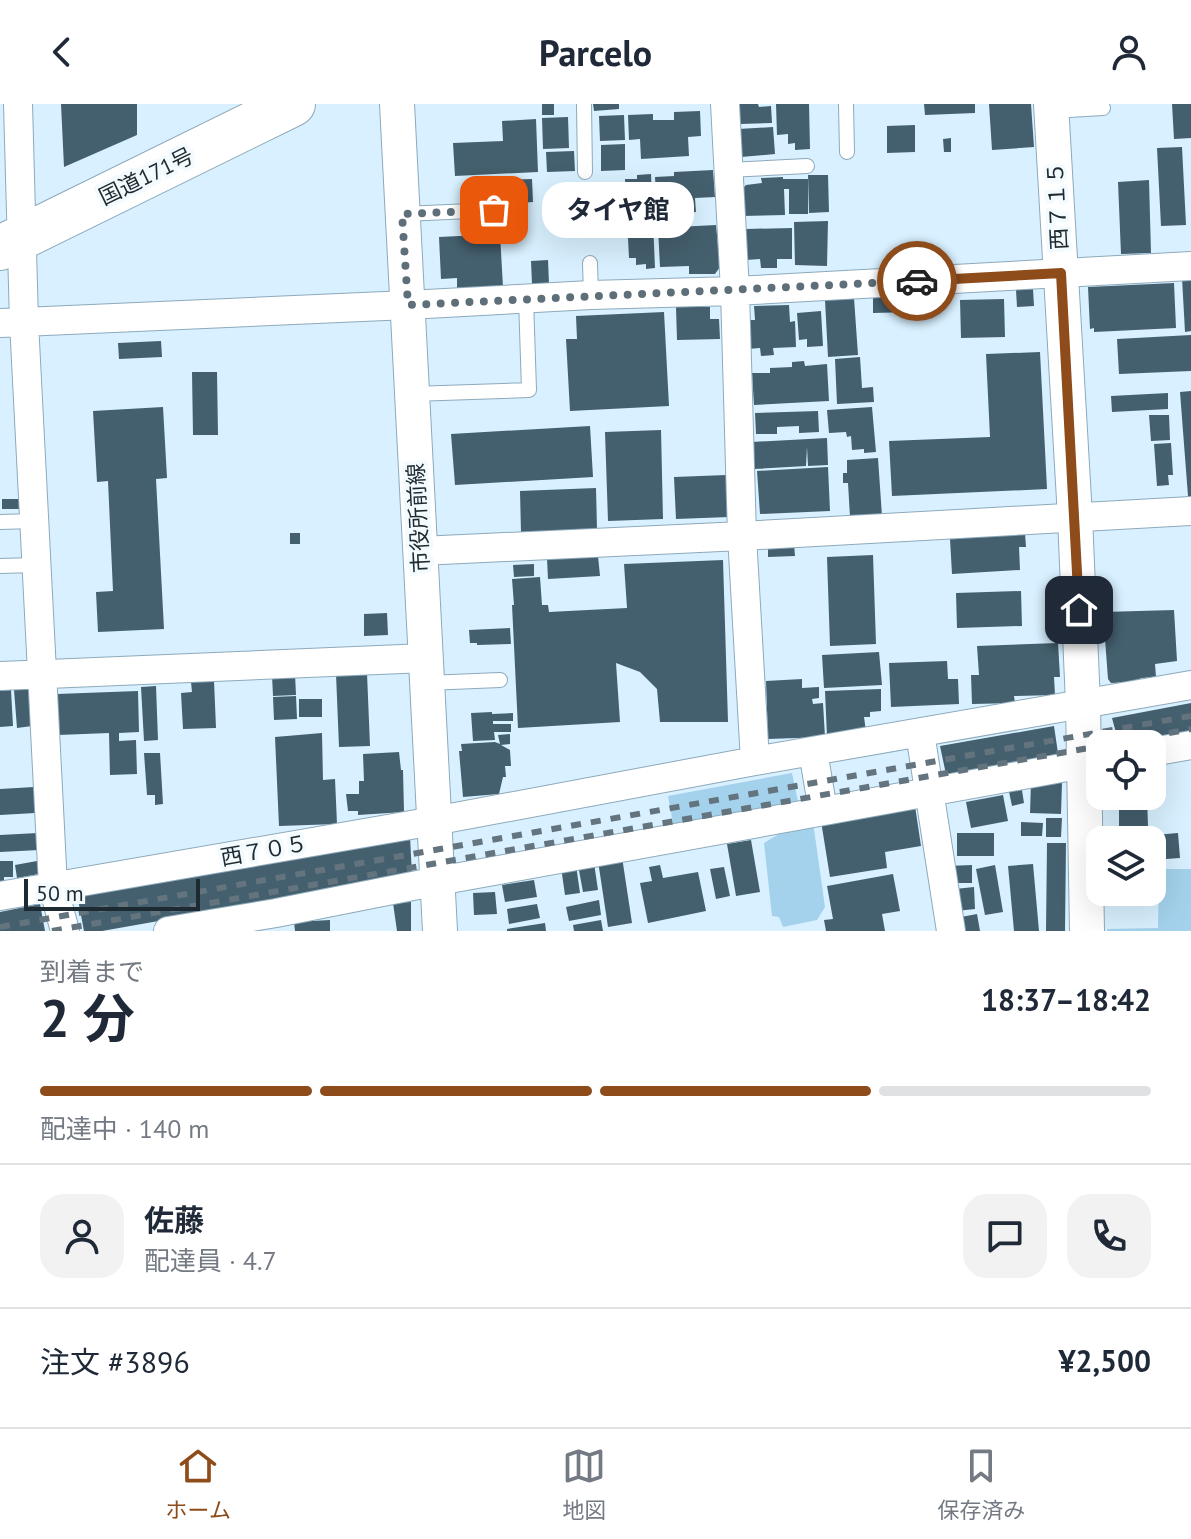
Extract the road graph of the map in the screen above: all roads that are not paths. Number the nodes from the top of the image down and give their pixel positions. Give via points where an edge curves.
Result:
1 (18, 104) edge
2 (293, 104) edge
3 (397, 104) edge
4 (584, 104) edge
5 (725, 104) edge
6 (846, 104) edge
7 (1052, 107) edge
8 (1103, 108) dead end
9 (847, 152) dead end
10 (807, 166) dead end
11 (728, 170) junction
12 (585, 172) dead end
13 (494, 210) dead end
14 (402, 214) junction
15 (11, 243) edge
16 (590, 263) dead end
17 (1191, 266) edge
18 (1061, 273) junction
19 (735, 291) junction
20 (591, 295) junction
21 (526, 299) junction
22 (408, 305) junction
23 (12, 323) edge
24 (412, 394) junction
25 (1191, 511) edge
26 (1075, 517) junction
27 (34, 521) junction
28 (0, 522) edge
29 (742, 536) junction
30 (420, 551) junction
31 (36, 565) junction
32 (0, 566) edge
33 (426, 670) junction
34 (42, 674) junction
35 (0, 676) edge
36 (500, 680) dead end
37 (1191, 685) edge
38 (1083, 704) junction
39 (1087, 730) edge
40 (920, 733) junction
41 (1191, 745) edge
42 (1166, 749) edge
43 (813, 751) junction
44 (755, 761) junction
45 (1086, 763) edge
46 (930, 792) junction
47 (1091, 810) edge
48 (823, 811) junction
49 (434, 821) junction
50 (438, 881) junction
51 (53, 886) junction
52 (0, 896) edge
53 (65, 931) edge
54 (170, 931) edge
55 (440, 931) edge
56 (951, 931) edge
57 (1087, 931) edge

1 - 15 street
2 - 15 highway, 国道171号
3 - 14 street, 市役所前線
4 - 12 lane
5 - 11 street
6 - 9 lane
7 - 8 lane
7 - 18 street, 西７１５
10 - 11 lane
11 - 19 street
13 - 14 lane
14 - 22 street, 市役所前線
15 - 23 street
16 - 20 lane
17 - 18 street
18 - 19 street
18 - 26 street, 西７１５
19 - 20 street
19 - 29 street
20 - 21 street
21 - 22 street
21 - 24 lane via 529,390
22 - 23 street
22 - 24 street, 市役所前線
23 - 27 street
24 - 30 street, 市役所前線
25 - 26 street
26 - 29 street
26 - 38 street, 西７１５
27 - 28 lane
27 - 31 street
29 - 30 street
29 - 44 street
30 - 33 street, 市役所前線
31 - 32 lane
31 - 34 street
33 - 34 street
33 - 36 lane
33 - 49 street, 市役所前線
34 - 35 street
34 - 51 street
37 - 38 street, 西７０５
38 - 39 street, 西７１５
38 - 40 street, 西７０５
40 - 43 street, 西７０５
40 - 46 street
41 - 42 street
43 - 44 street, 西７０５
43 - 48 street
44 - 49 street, 西７０５
45 - 46 street
46 - 48 street
46 - 56 street
47 - 57 street, 西７１５
48 - 50 street
49 - 50 street, 市役所前線
49 - 51 street, 西７０５
50 - 54 street
50 - 55 street, 市役所前線
51 - 52 street, 西７０５
51 - 53 street

